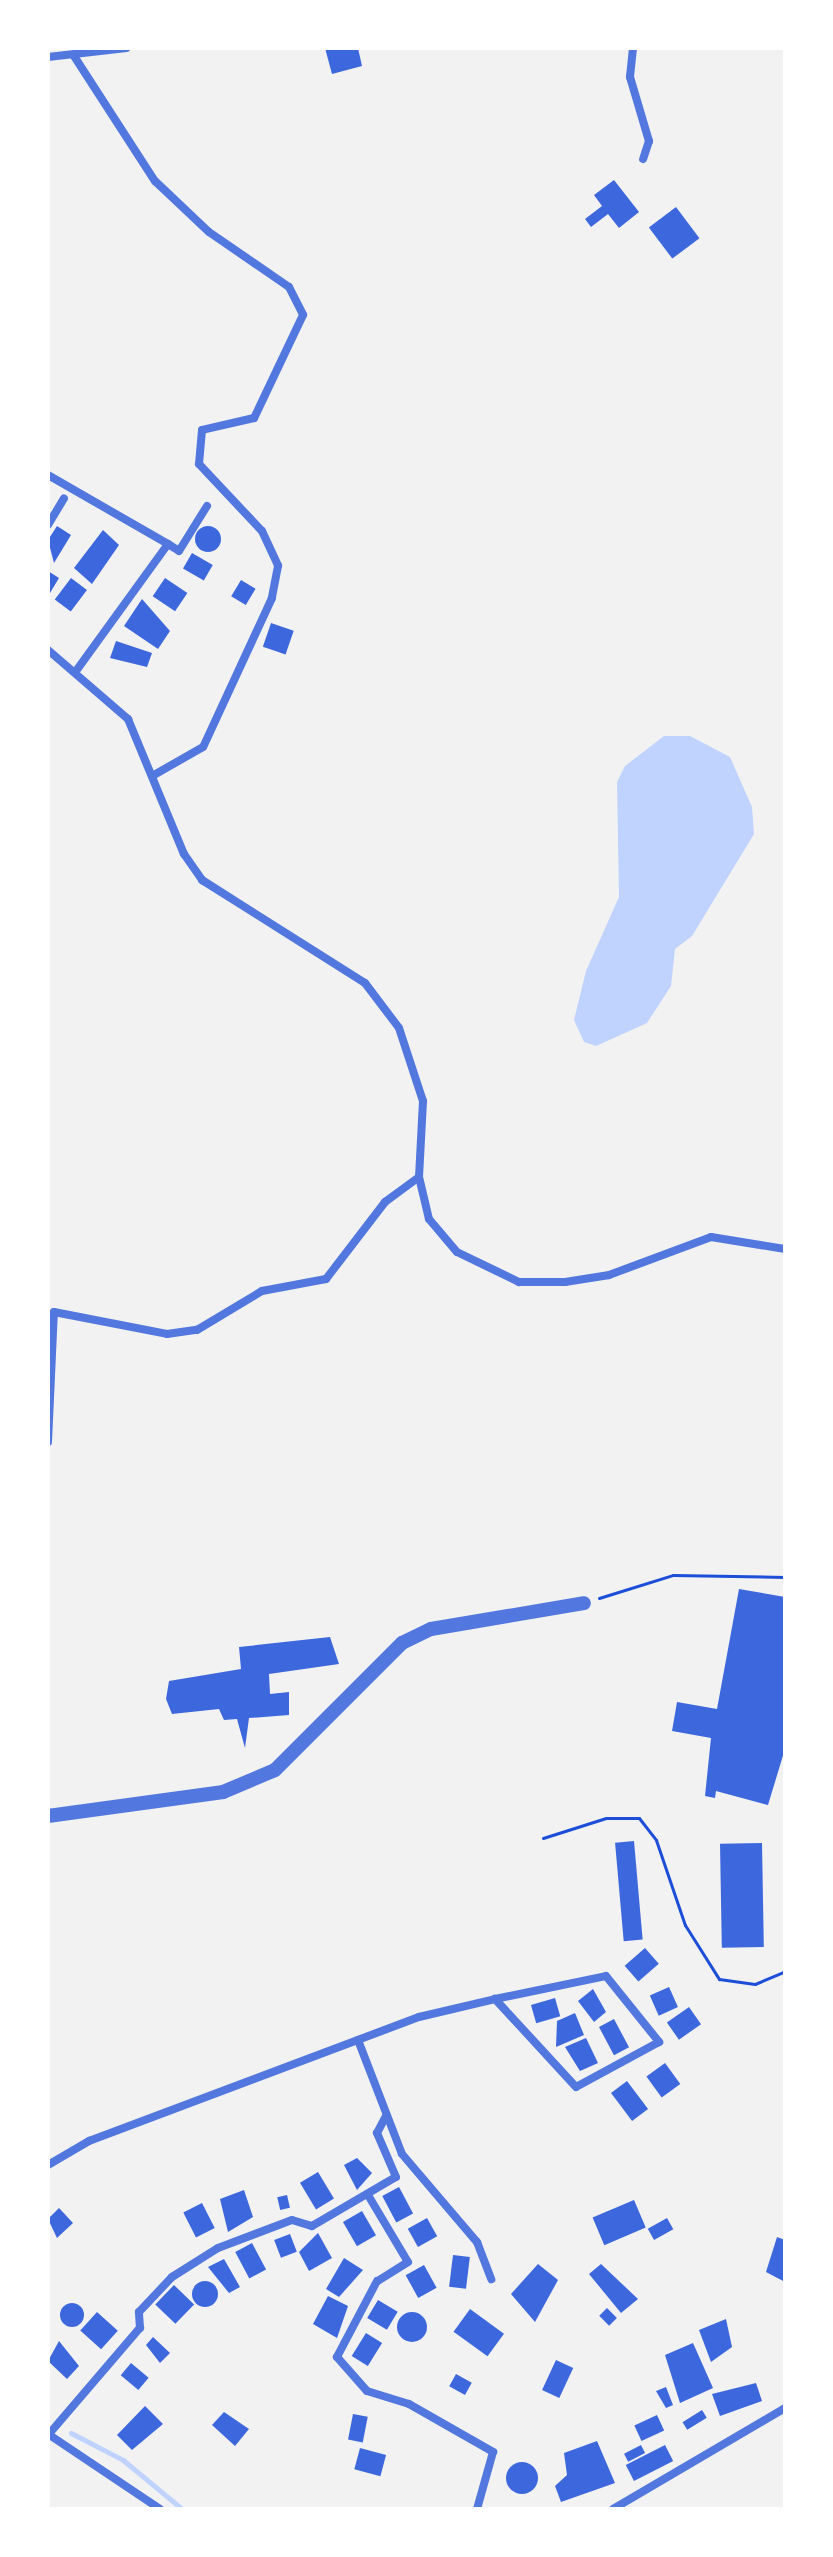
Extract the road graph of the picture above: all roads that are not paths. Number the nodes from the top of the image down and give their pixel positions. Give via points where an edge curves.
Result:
1 (126, 48) edge
2 (633, 48) edge
3 (74, 56) junction
4 (48, 57) edge
5 (643, 159) dead end
6 (48, 475) edge
7 (64, 498) dead end
8 (207, 506) dead end
9 (48, 525) edge
10 (168, 544) junction
11 (48, 650) edge
12 (76, 671) junction
13 (154, 775) junction
14 (419, 1177) junction
15 (785, 1249) edge
16 (48, 1442) edge
17 (584, 1603) road end
18 (48, 1816) edge
19 (495, 1999) junction
20 (358, 2040) junction
21 (386, 2116) junction
22 (48, 2165) edge
23 (368, 2195) junction
24 (491, 2279) dead end
25 (785, 2408) edge
26 (48, 2434) edge
27 (160, 2509) edge
28 (477, 2509) edge
29 (613, 2509) edge

1 - 3 street
2 - 5 street via 630,77 649,141
3 - 4 street
3 - 13 street via 155,181 209,232 289,287 303,315 254,418 202,430 199,464 262,531 278,566 272,598 203,747
6 - 10 street
7 - 9 street
8 - 10 street via 179,551
10 - 12 street
11 - 12 street
12 - 13 street via 128,719
13 - 14 street via 184,854 202,880 365,983 399,1028 423,1101
14 - 15 street via 429,1219 457,1252 519,1282 609,1275 711,1237
14 - 16 street via 385,1202 326,1279 262,1291 197,1330 167,1334 54,1312
17 - 18 street via 431,1629 402,1643 275,1770 223,1792
19 - 19 street via 606,1976 659,2042 576,2087
19 - 20 street
20 - 21 street
20 - 22 street via 89,2141
21 - 23 street via 377,2133 396,2177
21 - 24 street via 402,2154 477,2242
23 - 26 street via 312,2226 292,2220 218,2248 172,2277 139,2312 140,2328
23 - 28 street via 408,2262 377,2281 337,2357 367,2391 409,2404 493,2452
25 - 29 street
26 - 27 street

